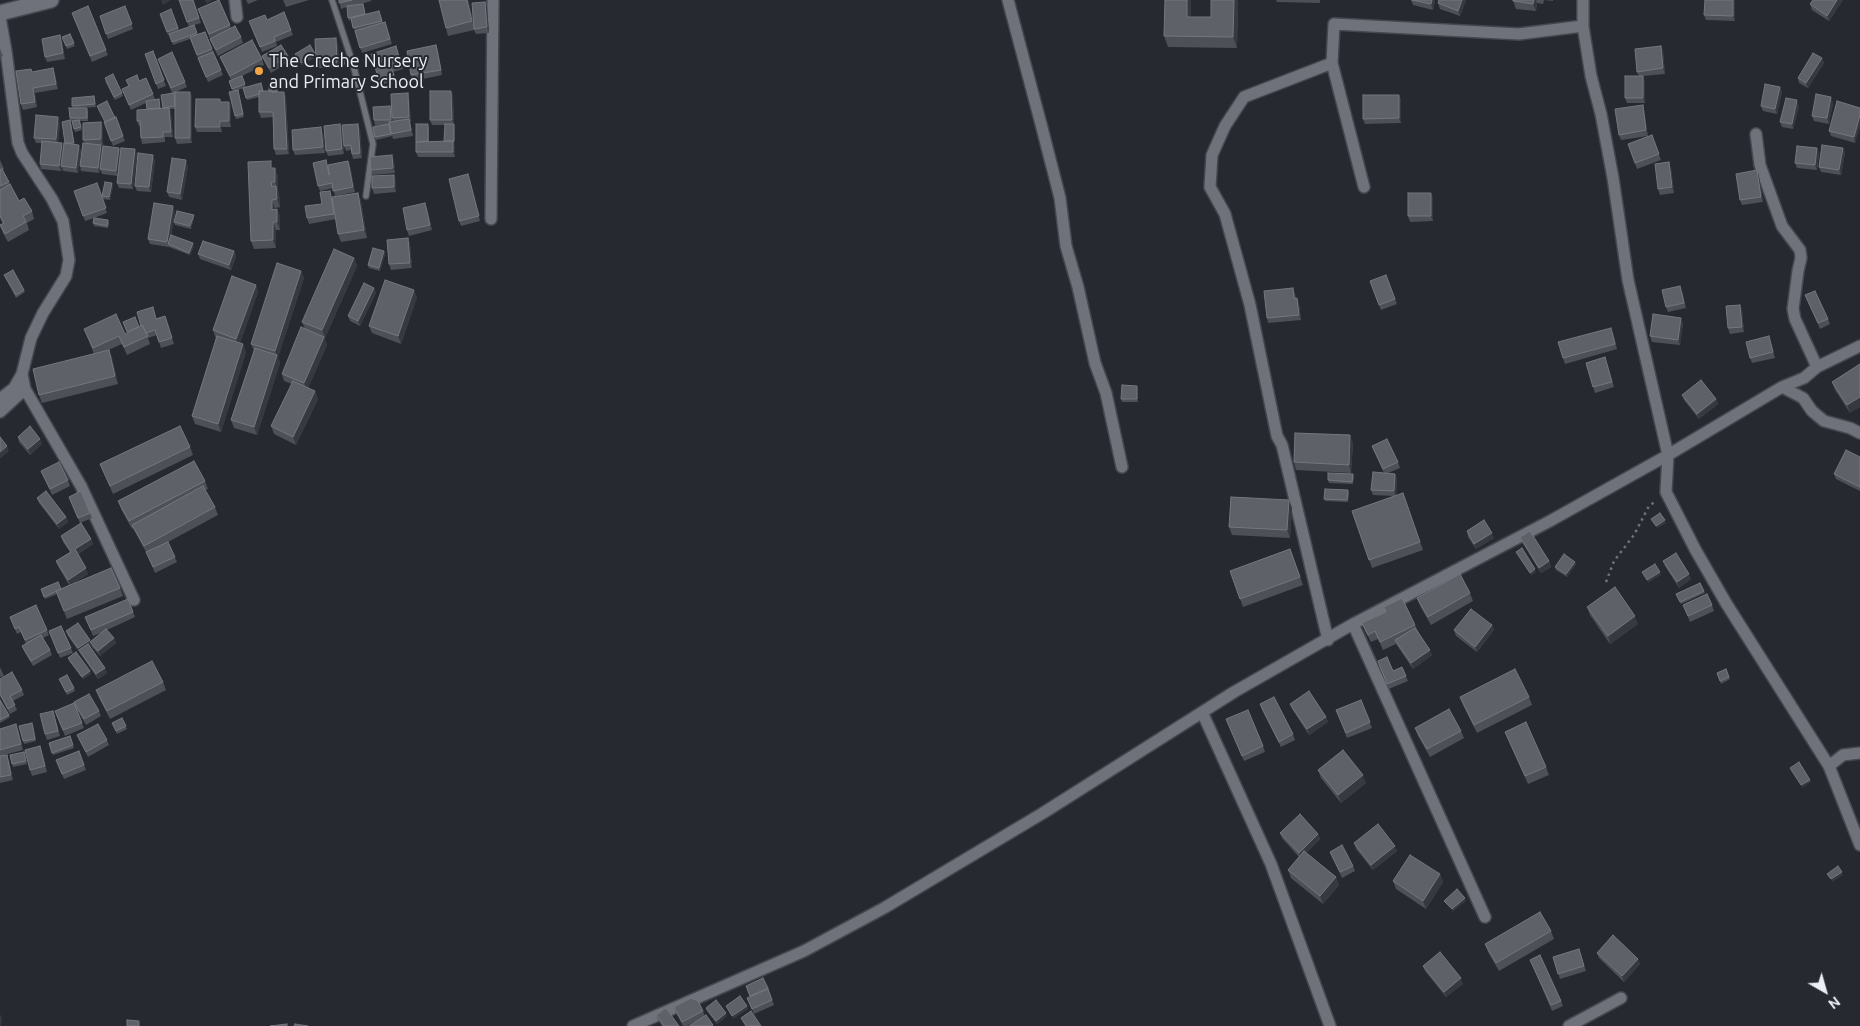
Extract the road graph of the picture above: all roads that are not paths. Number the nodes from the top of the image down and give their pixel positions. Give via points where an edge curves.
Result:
1 (51, 0) edge
2 (234, 0) edge
3 (332, 0) edge
4 (493, 0) edge
5 (1008, 0) edge
6 (1584, 0) edge
7 (0, 13) edge
8 (0, 17) edge
9 (237, 17) dead end
10 (1583, 26) junction
11 (4, 60) edge
12 (1332, 63) junction
13 (1756, 134) dead end
14 (1364, 187) dead end
15 (366, 196) dead end
16 (491, 219) dead end
17 (1860, 346) edge
18 (1817, 368) junction
19 (22, 374) junction
20 (1782, 387) junction
21 (26, 389) junction
22 (0, 399) edge
23 (0, 412) edge
24 (1860, 433) edge
25 (1668, 455) junction
26 (1122, 467) dead end
27 (134, 600) dead end
28 (1353, 624) junction
29 (1328, 640) junction
30 (1202, 712) junction
31 (1860, 753) edge
32 (1829, 766) junction
33 (1860, 845) edge
34 (1485, 917) dead end
35 (1621, 998) dead end
36 (633, 1026) edge
37 (1330, 1026) edge
38 (1569, 1026) edge

1 - 7 street
2 - 9 street
3 - 15 lane via 353,64 373,144
4 - 16 street
5 - 26 street via 1060,198 1066,246 1095,363 1106,392
6 - 10 street
8 - 11 street
10 - 12 street via 1519,34 1334,24
10 - 25 street via 1613,178 1628,280
11 - 19 street via 18,142 63,221 69,260 66,276 31,338
12 - 14 street
12 - 29 street via 1244,97 1225,126 1212,155 1210,187 1225,214 1250,305 1276,436 1282,445
13 - 18 street via 1760,165 1782,226 1800,250 1793,309
17 - 18 street
18 - 20 street via 1804,378
19 - 21 street
19 - 22 street via 14,388
20 - 24 street via 1803,398 1824,421
20 - 25 street
21 - 23 street
21 - 27 street via 81,486
25 - 28 street
25 - 32 street via 1666,492 1695,549
28 - 29 street
28 - 34 street
29 - 30 street
30 - 36 street via 1043,813 884,908 804,951
30 - 37 street via 1271,864
31 - 32 street via 1843,754
32 - 33 street
35 - 38 street

